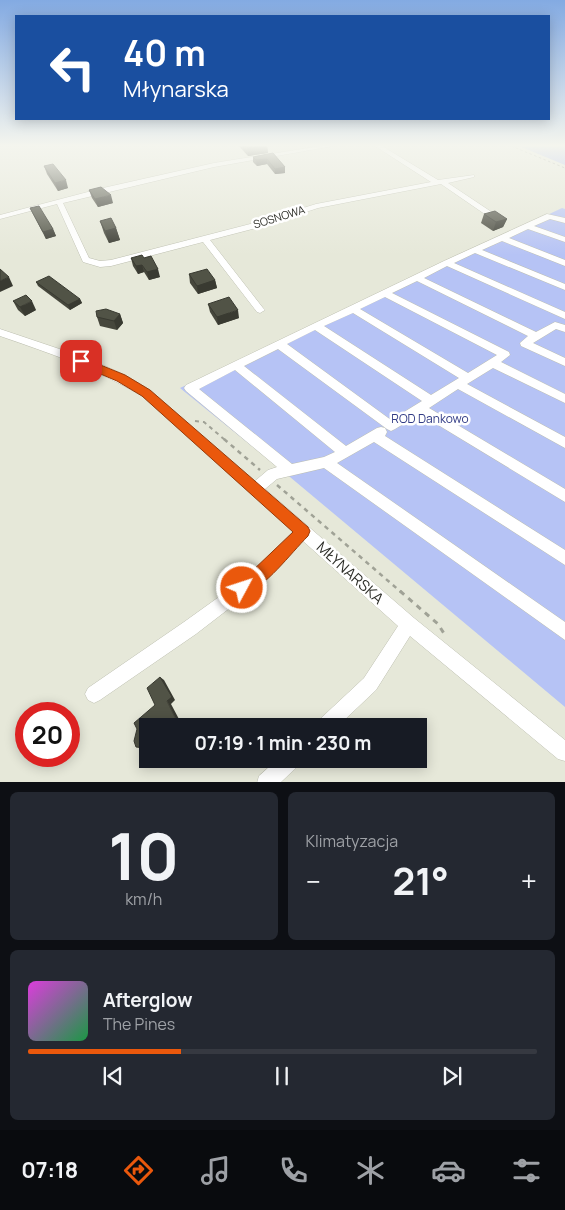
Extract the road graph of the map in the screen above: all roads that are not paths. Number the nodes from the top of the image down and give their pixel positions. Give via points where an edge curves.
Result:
1 (142, 182) edge
2 (436, 182) edge
3 (439, 182) edge
4 (59, 202) junction
5 (492, 214) edge
6 (0, 218) edge
7 (565, 221) edge
8 (527, 226) junction
9 (204, 238) junction
10 (503, 238) junction
11 (565, 240) edge
12 (475, 250) junction
13 (447, 263) junction
14 (565, 263) edge
15 (418, 278) junction
16 (565, 287) edge
17 (386, 293) junction
18 (353, 309) junction
19 (260, 310) dead end
20 (565, 317) edge
21 (554, 325) junction
22 (316, 326) junction
23 (565, 329) edge
24 (0, 332) edge
25 (536, 336) junction
26 (279, 344) junction
27 (515, 349) junction
28 (565, 362) edge
29 (493, 363) junction
30 (236, 365) junction
31 (463, 381) junction
32 (565, 399) edge
33 (425, 405) junction
34 (391, 426) junction
35 (375, 436) junction
36 (565, 443) edge
37 (344, 453) junction
38 (326, 462) junction
39 (291, 471) junction
40 (256, 490) junction
41 (565, 496) edge
42 (303, 531) junction
43 (565, 558) edge
44 (408, 624) junction
45 (565, 632) edge
46 (94, 694) dead end
47 (334, 718) edge
48 (565, 752) edge
49 (281, 768) edge
50 (266, 782) edge

1 - 4 street
2 - 9 street, SOSNOWA via 316,206
3 - 5 street
4 - 6 street
4 - 9 street, SOSNOWA via 86,260 91,262 111,263
7 - 8 street via 550,216
8 - 10 street
8 - 11 street
9 - 19 street
10 - 12 street
10 - 14 street
12 - 13 street
12 - 16 street
13 - 15 street
13 - 20 street
15 - 17 street
15 - 25 street
17 - 18 street
17 - 27 street
18 - 22 street
18 - 31 street
20 - 21 street
21 - 23 street
21 - 25 street
22 - 26 street
22 - 33 street
24 - 40 street, MŁYNARSKA via 85,362 146,393
25 - 27 street
26 - 30 street
26 - 34 street
27 - 28 street
27 - 29 street
29 - 31 street
29 - 32 street
30 - 37 street
30 - 39 street via 190,388
31 - 33 street
31 - 36 street
33 - 34 street
33 - 41 street
34 - 35 street
35 - 37 street
35 - 43 street
37 - 38 street
38 - 39 street
38 - 45 street
39 - 40 street via 273,474
40 - 42 street, MŁYNARSKA
42 - 44 street, MŁYNARSKA
42 - 46 street via 256,579
44 - 47 street via 370,684
44 - 48 street, MŁYNARSKA
49 - 50 street

